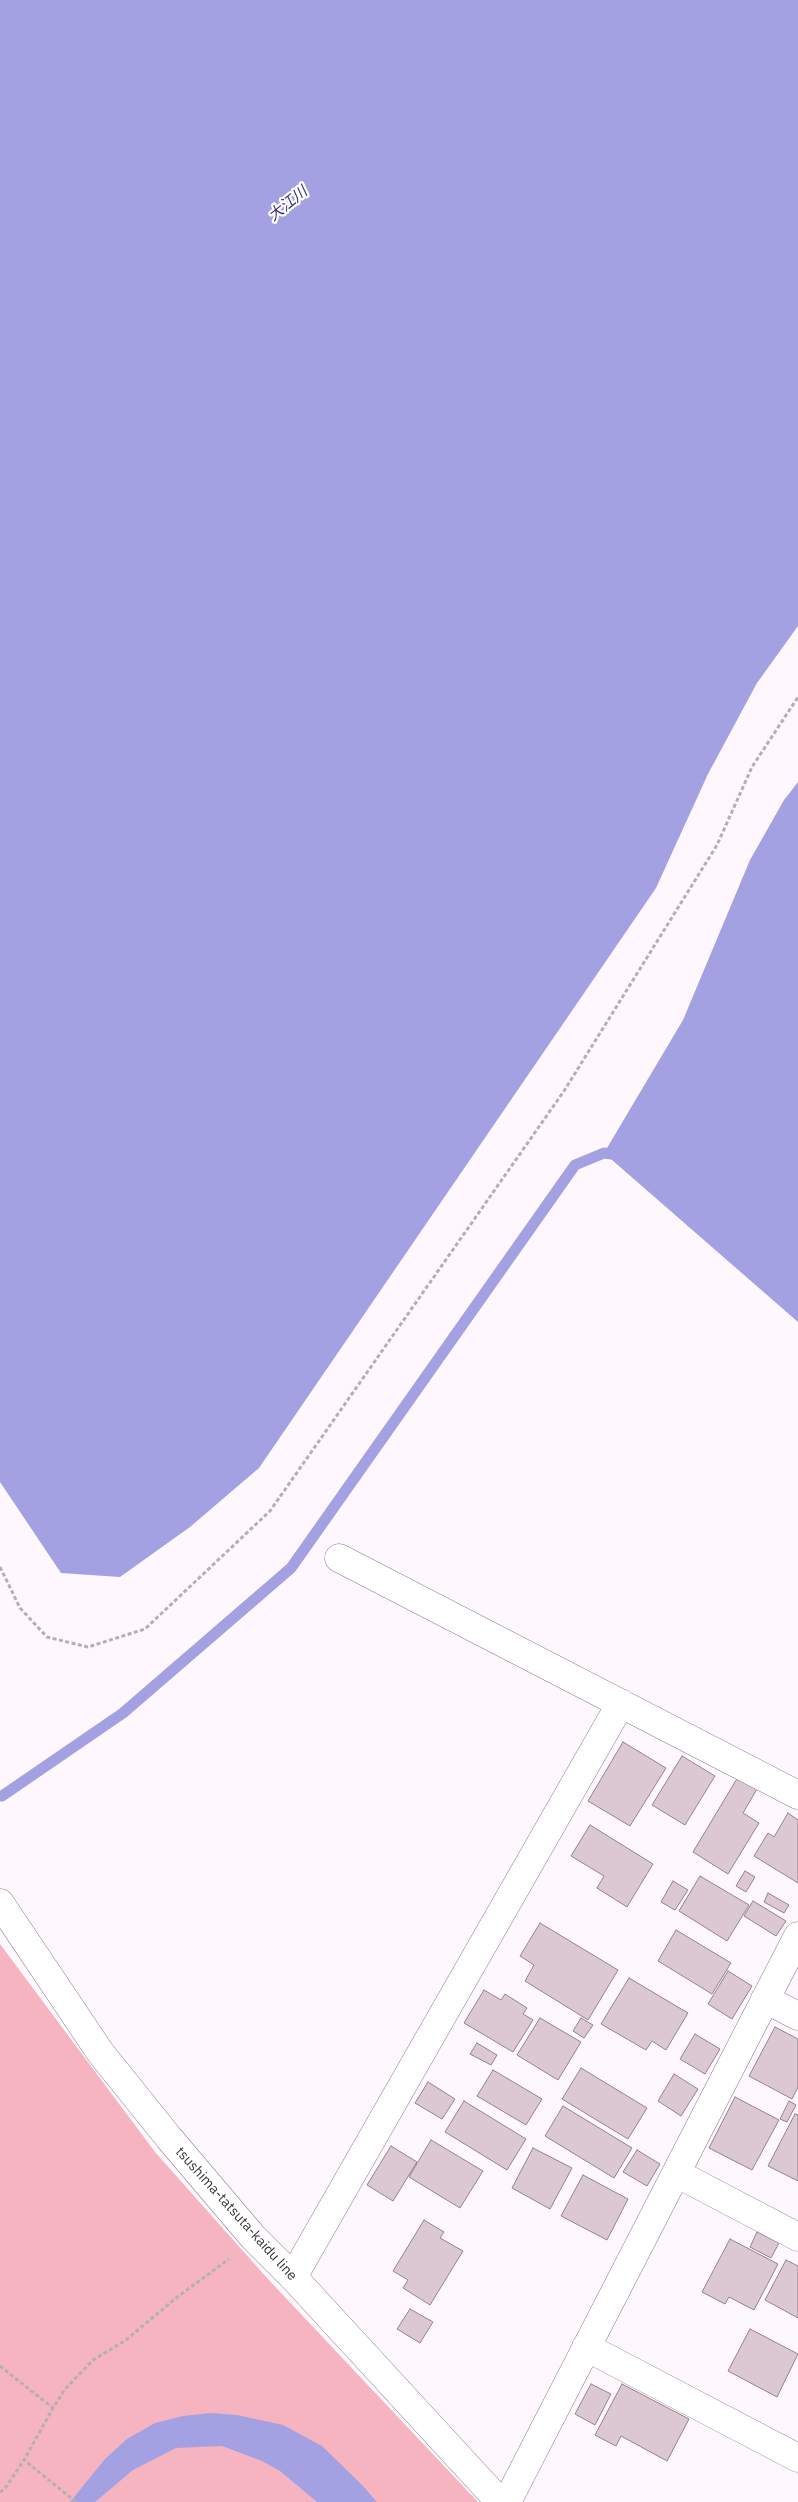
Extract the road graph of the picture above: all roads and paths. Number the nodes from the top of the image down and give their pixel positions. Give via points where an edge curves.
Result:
1 (798, 697) edge
2 (338, 1558) dead end
3 (0, 1567) edge
4 (621, 1704) junction
5 (798, 1795) edge
6 (0, 1904) edge
7 (798, 1936) edge
8 (765, 2000) junction
9 (798, 2016) edge
10 (676, 2173) junction
11 (253, 2237) junction
12 (798, 2237) edge
13 (293, 2277) junction
14 (586, 2347) junction
15 (0, 2366) edge
16 (53, 2408) junction
17 (798, 2458) edge
18 (24, 2460) junction
19 (0, 2492) edge
20 (76, 2502) edge
21 (500, 2502) edge
22 (507, 2502) edge

1 - 3 path via 752,767 717,845 564,1091 270,1511 145,1629 88,1647 47,1637 20,1608
2 - 4 street
4 - 5 street
4 - 13 street
6 - 11 street, tsushima-tatsuta-kaidu line via 100,2052
7 - 8 street
8 - 9 street
8 - 10 street
10 - 12 street
10 - 14 street
11 - 13 street, tsushima-tatsuta-kaidu line
11 - 16 path via 126,2340 93,2360 65,2389
13 - 21 street, tsushima-tatsuta-kaidu line
14 - 17 street
14 - 22 street
15 - 16 path
16 - 18 path
18 - 19 path
18 - 20 path

